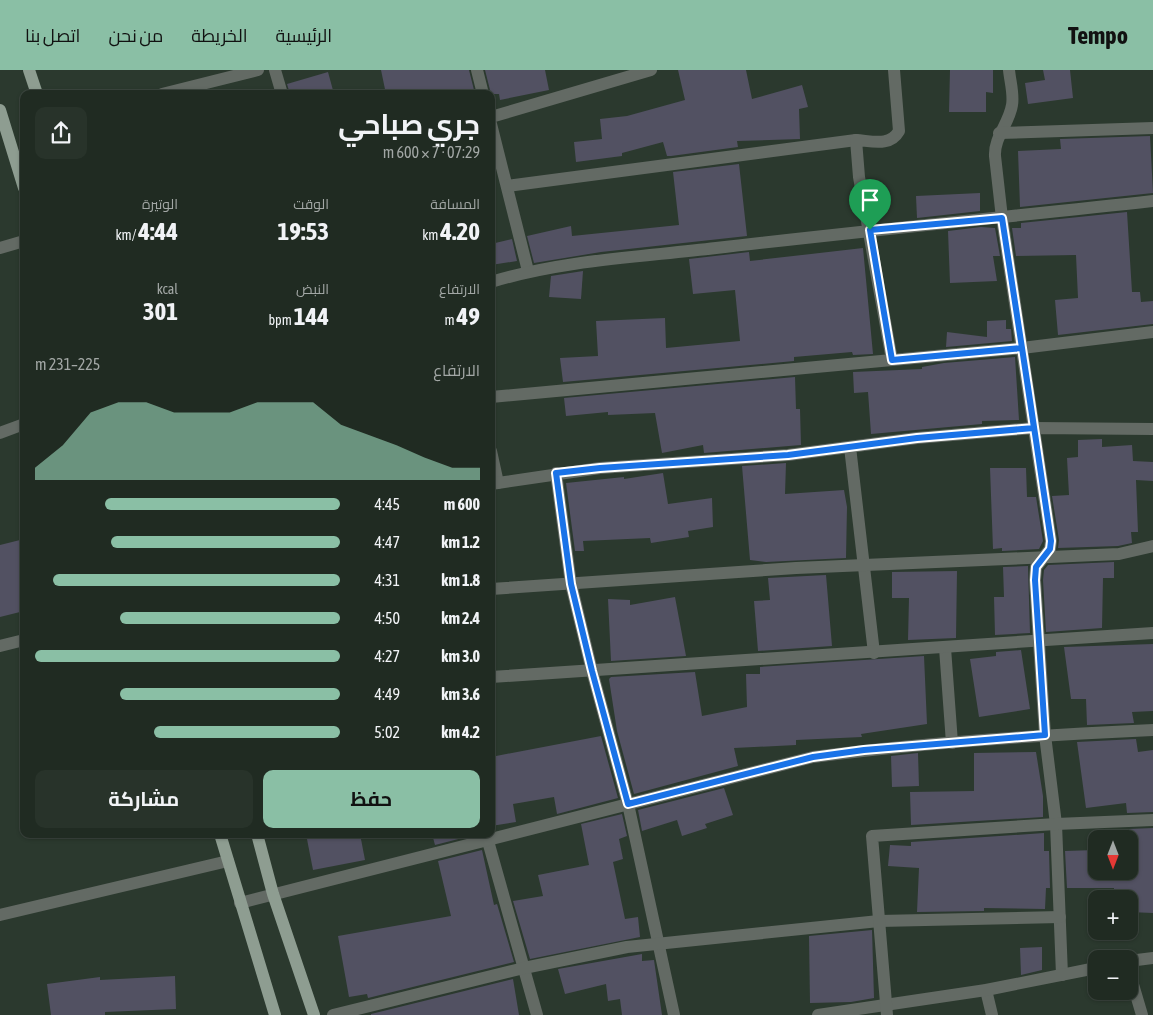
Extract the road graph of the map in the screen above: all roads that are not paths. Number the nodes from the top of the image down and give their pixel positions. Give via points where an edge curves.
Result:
1 (29, 70) edge
2 (258, 70) edge
3 (275, 70) edge
4 (477, 70) edge
5 (651, 70) edge
6 (894, 70) edge
7 (1009, 70) edge
8 (36, 90) edge
9 (178, 90) edge
10 (281, 90) edge
11 (482, 90) edge
12 (0, 110) edge
13 (495, 116) edge
14 (1153, 128) edge
15 (999, 133) junction
16 (495, 140) edge
17 (856, 140) junction
18 (20, 175) edge
19 (507, 186) junction
20 (1153, 201) edge
21 (1002, 218) junction
22 (870, 230) junction
23 (20, 242) edge
24 (0, 248) edge
25 (528, 271) junction
26 (495, 281) edge
27 (1153, 332) edge
28 (1022, 348) junction
29 (892, 360) junction
30 (495, 397) edge
31 (20, 426) edge
32 (1034, 428) junction
33 (1153, 428) edge
34 (0, 433) edge
35 (850, 447) junction
36 (556, 473) junction
37 (495, 483) edge
38 (1153, 546) edge
39 (1045, 558) junction
40 (865, 566) junction
41 (571, 584) junction
42 (495, 589) edge
43 (1153, 633) edge
44 (20, 641) edge
45 (1038, 642) junction
46 (0, 646) edge
47 (945, 648) junction
48 (874, 653) junction
49 (592, 671) junction
50 (495, 677) edge
51 (1153, 730) edge
52 (1045, 735) junction
53 (952, 743) junction
54 (628, 804) junction
55 (1153, 820) edge
56 (1056, 824) junction
57 (495, 835) edge
58 (221, 838) edge
59 (258, 838) edge
60 (483, 838) edge
61 (487, 838) edge
62 (228, 860) junction
63 (273, 894) junction
64 (240, 903) junction
65 (0, 916) edge
66 (1060, 917) junction
67 (879, 921) junction
68 (660, 944) junction
69 (1153, 958) edge
70 (1138, 960) edge
71 (524, 968) junction
72 (1088, 970) edge
73 (1062, 975) junction
74 (986, 990) junction
75 (1138, 1000) edge
76 (887, 1010) edge
77 (275, 1015) edge
78 (314, 1015) edge
79 (333, 1015) edge
80 (537, 1015) edge
81 (674, 1015) edge
82 (818, 1015) edge
83 (992, 1015) edge
84 (1142, 1015) edge

1 - 8 main road
2 - 9 street
3 - 10 street
4 - 11 street
5 - 13 street
6 - 17 street via 899,131 888,142
7 - 15 street via 1012,104
12 - 18 main road
14 - 15 street
15 - 21 street via 995,148
16 - 19 street
17 - 19 street
17 - 22 street via 859,177
19 - 25 street
20 - 21 street
21 - 22 street
21 - 28 street
22 - 25 street
22 - 29 street
23 - 24 street
25 - 26 street
27 - 28 street
28 - 29 street
28 - 32 street
29 - 30 street
31 - 34 street
32 - 33 street
32 - 35 street
32 - 39 street via 1051,541
35 - 36 street via 788,455
35 - 40 street
36 - 37 street
36 - 41 street
38 - 39 street via 1120,554
39 - 40 street
39 - 45 street via 1036,567
40 - 41 street
40 - 48 street
41 - 42 street
41 - 49 street
43 - 45 street
44 - 46 street
45 - 47 street
45 - 52 street
47 - 48 street
47 - 53 street
48 - 49 street
49 - 50 street
49 - 54 street
51 - 52 street
52 - 53 street
52 - 56 street
53 - 54 street via 813,757
54 - 57 street
54 - 68 street
55 - 56 street
56 - 66 street
56 - 67 street via 872,836
58 - 62 main road
59 - 63 main road
60 - 63 street
61 - 71 street
62 - 64 main road
62 - 65 street
63 - 64 street
63 - 78 main road
64 - 77 main road
66 - 67 street
66 - 73 street
67 - 68 street
67 - 76 street
68 - 71 street
68 - 81 street
69 - 70 street
71 - 79 street
71 - 80 street
72 - 73 street
73 - 74 street
74 - 76 street
74 - 83 street
75 - 84 street
76 - 82 street

